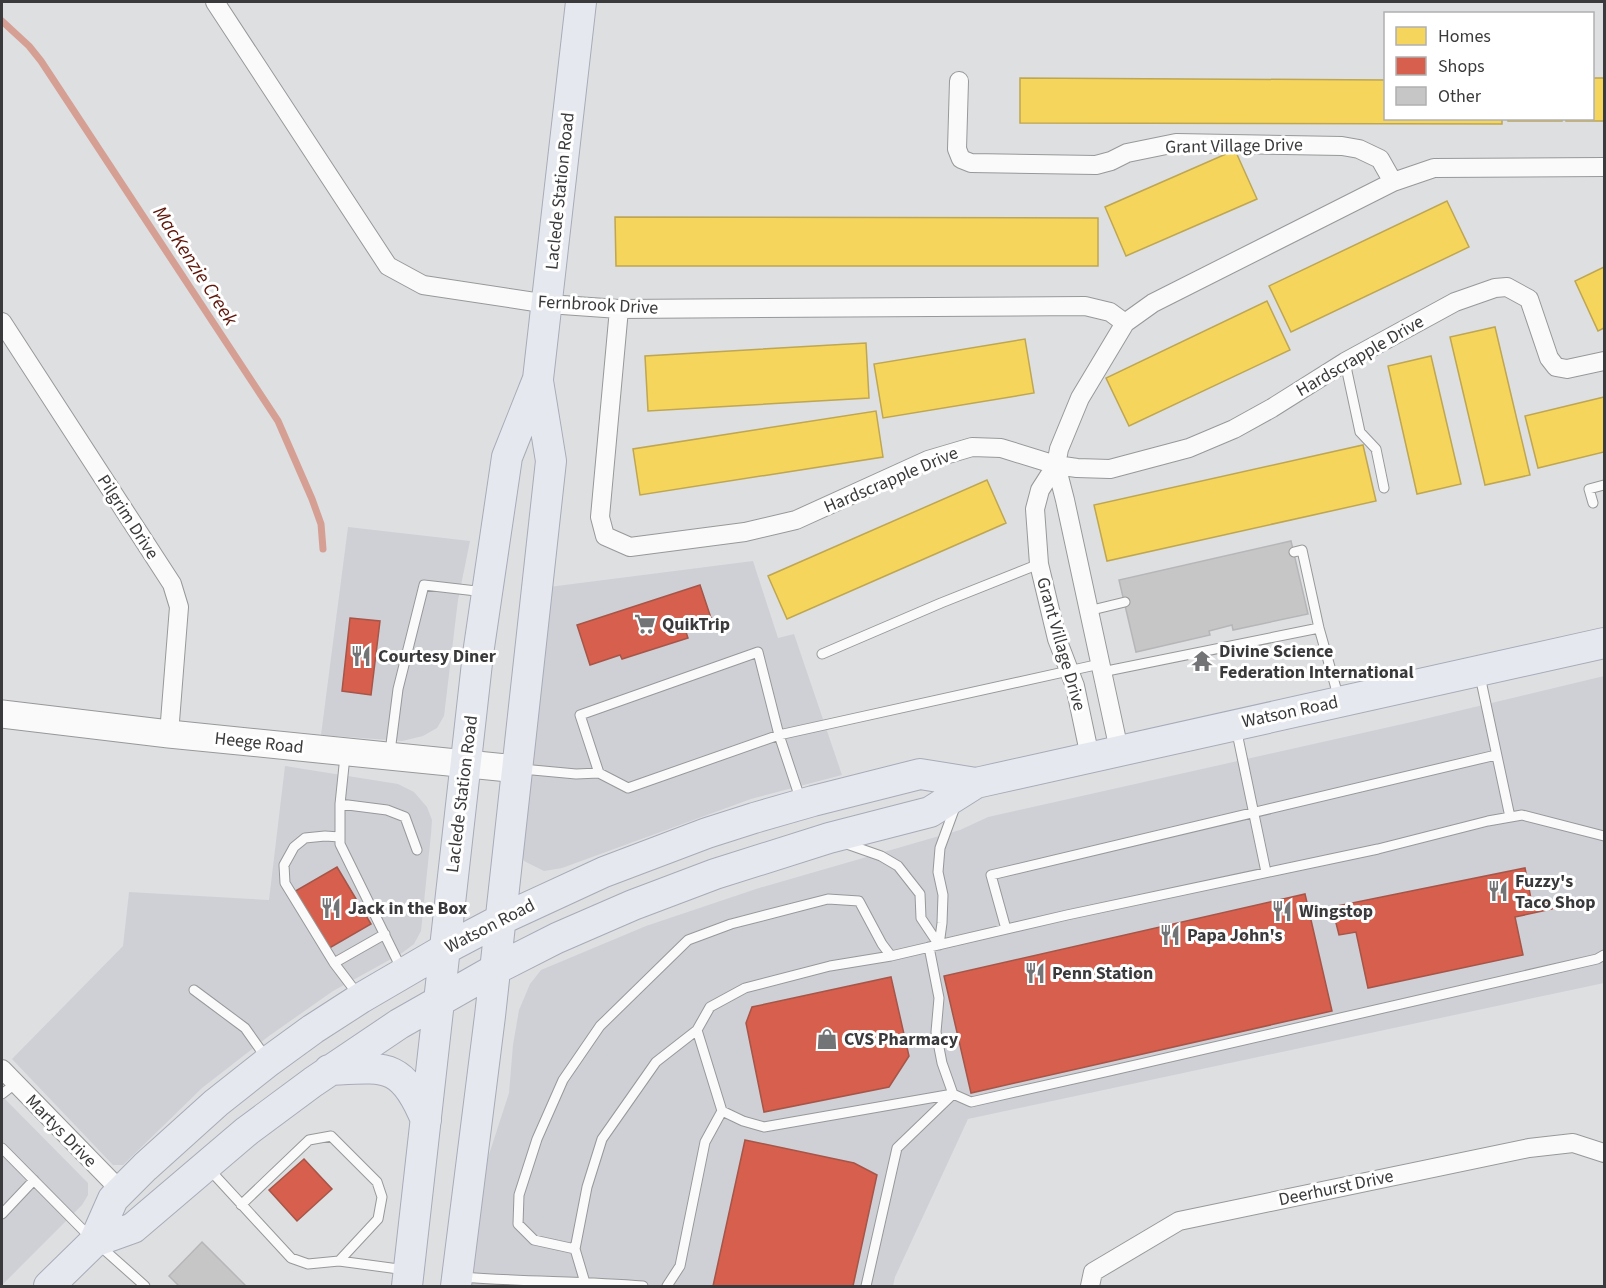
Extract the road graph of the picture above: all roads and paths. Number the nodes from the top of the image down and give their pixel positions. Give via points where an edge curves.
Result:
1 (215, 2) edge
2 (581, 2) edge
3 (958, 81) dead end
4 (1605, 167) edge
5 (1393, 182) junction
6 (548, 304) junction
7 (619, 309) junction
8 (2, 322) edge
9 (1125, 323) junction
10 (1605, 361) edge
11 (1345, 362) junction
12 (538, 380) junction
13 (1056, 465) junction
14 (1605, 485) edge
15 (1384, 488) dead end
16 (1593, 503) dead end
17 (1294, 552) dead end
18 (1039, 564) junction
19 (487, 592) junction
20 (1125, 602) dead end
21 (1088, 611) junction
22 (1319, 628) junction
23 (1605, 643) edge
24 (822, 654) dead end
25 (1101, 668) junction
26 (1069, 670) junction
27 (1479, 672) junction
28 (1340, 701) junction
29 (2, 714) edge
30 (1235, 724) junction
31 (170, 734) junction
32 (779, 735) junction
33 (346, 753) junction
34 (1104, 753) junction
35 (1496, 755) junction
36 (389, 757) junction
37 (466, 764) junction
38 (517, 769) junction
39 (599, 772) junction
40 (969, 787) junction
41 (340, 804) junction
42 (802, 804) junction
43 (1253, 812) junction
44 (1510, 817) junction
45 (1605, 836) edge
46 (340, 837) junction
47 (829, 838) junction
48 (417, 850) dead end
49 (1266, 872) junction
50 (500, 920) junction
51 (1006, 929) junction
52 (385, 934) junction
53 (934, 946) junction
54 (445, 949) junction
55 (1605, 955) edge
56 (891, 956) junction
57 (334, 963) junction
58 (494, 970) junction
59 (403, 972) junction
60 (194, 990) dead end
61 (361, 998) junction
62 (440, 1000) junction
63 (697, 1030) junction
64 (268, 1061) junction
65 (2, 1070) edge
66 (329, 1070) junction
67 (8, 1089) edge
68 (953, 1094) junction
69 (722, 1111) junction
70 (426, 1120) junction
71 (2, 1148) edge
72 (1605, 1154) edge
73 (205, 1165) junction
74 (34, 1180) junction
75 (121, 1191) junction
76 (242, 1205) junction
77 (2, 1214) edge
78 (94, 1242) junction
79 (574, 1249) junction
80 (339, 1261) junction
81 (408, 1278) edge
82 (456, 1282) edge
83 (586, 1284) edge
84 (50, 1287) edge
85 (145, 1287) edge
86 (644, 1287) edge
87 (667, 1287) edge
88 (866, 1287) edge
89 (1090, 1287) edge

1 - 6 street, Fernbrook Drive via 388,266 423,285
2 - 6 main road, Laclede Station Road
3 - 5 street, Grant Village Drive via 957,149 960,159 971,163 1095,165 1127,153 1176,143 1326,145 1359,149 1380,159
4 - 5 street, Grant Village Drive via 1434,168
5 - 9 street, Grant Village Drive via 1153,303
6 - 7 street, Fernbrook Drive
6 - 12 main road, Laclede Station Road
7 - 9 street, Fernbrook Drive via 1085,306 1110,312
7 - 13 street, Hardscrapple Drive via 600,517 604,537 630,547 745,532 796,520 928,460 972,447 1001,448
8 - 31 street, Pilgrim Drive via 172,584 178,606
9 - 13 street, Grant Village Drive via 1080,398
10 - 11 street, Hardscrapple Drive via 1567,369 1556,367 1549,358 1529,299 1507,287 1455,302
11 - 13 street, Hardscrapple Drive via 1234,429 1189,448 1110,469
11 - 15 lane via 1360,432 1376,449
12 - 19 main road, Laclede Station Road via 507,457
12 - 38 main road, Laclede Station Road via 551,461
13 - 18 street, Grant Village Drive via 1040,490 1035,509
13 - 21 street, Grant Village Drive
14 - 16 lane via 1589,489
17 - 22 lane via 1302,550
18 - 24 lane
18 - 26 street, Grant Village Drive via 1057,639
19 - 36 lane via 424,585 398,689
19 - 37 main road, Laclede Station Road
20 - 21 lane
21 - 25 street, Grant Village Drive
22 - 25 lane
22 - 28 lane
23 - 27 main road, Watson Road
25 - 26 lane
25 - 34 street, Grant Village Drive
26 - 32 lane
26 - 34 street, Grant Village Drive
27 - 28 main road, Watson Road
27 - 35 lane
28 - 30 main road, Watson Road
29 - 31 street, Heege Road
30 - 34 main road, Watson Road
30 - 43 lane
31 - 33 street, Heege Road
32 - 39 lane via 628,788
32 - 39 lane via 758,652 580,715
32 - 42 lane
33 - 36 street, Heege Road
33 - 41 lane
34 - 40 main road, Watson Road
35 - 43 lane
35 - 44 lane
36 - 37 street, Heege Road
37 - 38 street, Heege Road
37 - 54 main road, Laclede Station Road
38 - 39 lane
38 - 50 main road, Laclede Station Road
40 - 42 main road, Watson Road via 920,774
40 - 47 main road, Watson Road via 930,812
40 - 53 lane via 953,810 940,848 942,923
41 - 46 lane
41 - 48 lane via 387,810 405,817
42 - 50 main road, Watson Road via 652,853
43 - 49 lane
43 - 51 lane via 991,874
44 - 45 lane via 1522,815
44 - 49 lane
46 - 52 lane
46 - 57 lane via 305,838 294,847 284,865 285,883
47 - 53 lane via 898,866 920,894 921,918
47 - 58 main road, Watson Road via 675,889 557,938
49 - 51 lane
50 - 54 main road, Watson Road
50 - 58 main road, Laclede Station Road
51 - 53 lane
52 - 57 lane
52 - 59 lane
53 - 56 lane
53 - 68 lane via 939,998 936,1032
54 - 59 main road, Watson Road
54 - 62 main road, Laclede Station Road
55 - 68 lane via 994,1097 971,1101
56 - 63 lane via 830,966 745,988 710,1006
56 - 79 lane via 859,901 828,899 731,924 688,940 600,1026 563,1080 537,1139 519,1195 518,1224 534,1240
57 - 61 lane
58 - 62 main road, Watson Road
58 - 82 main road, Laclede Station Road
59 - 61 main road, Watson Road
60 - 64 lane via 245,1028
61 - 64 main road, Watson Road
62 - 66 main road, Watson Road
62 - 70 main road, Laclede Station Road
63 - 69 lane
63 - 79 lane via 656,1062 602,1139
64 - 75 main road, Watson Road
65 - 67 street, Martys Drive
66 - 70 main road via 393,1073 416,1095
66 - 73 main road, Watson Road
67 - 75 street, Martys Drive
68 - 69 lane via 764,1127
68 - 88 lane via 897,1148
69 - 87 lane via 705,1142 680,1266
70 - 81 main road, Laclede Station Road
71 - 74 lane
72 - 89 street, Deerhurst Drive via 1573,1143 1529,1148 1179,1221 1093,1272
73 - 76 lane
73 - 78 main road, Watson Road via 133,1228
74 - 77 lane
74 - 78 lane
75 - 78 main road, Watson Road via 113,1199
76 - 80 lane via 291,1258 308,1264
76 - 80 lane via 309,1140 331,1136 377,1182 382,1197 378,1219
78 - 84 main road, Watson Road
78 - 85 lane
79 - 83 lane
80 - 81 lane
82 - 83 lane
83 - 86 lane

